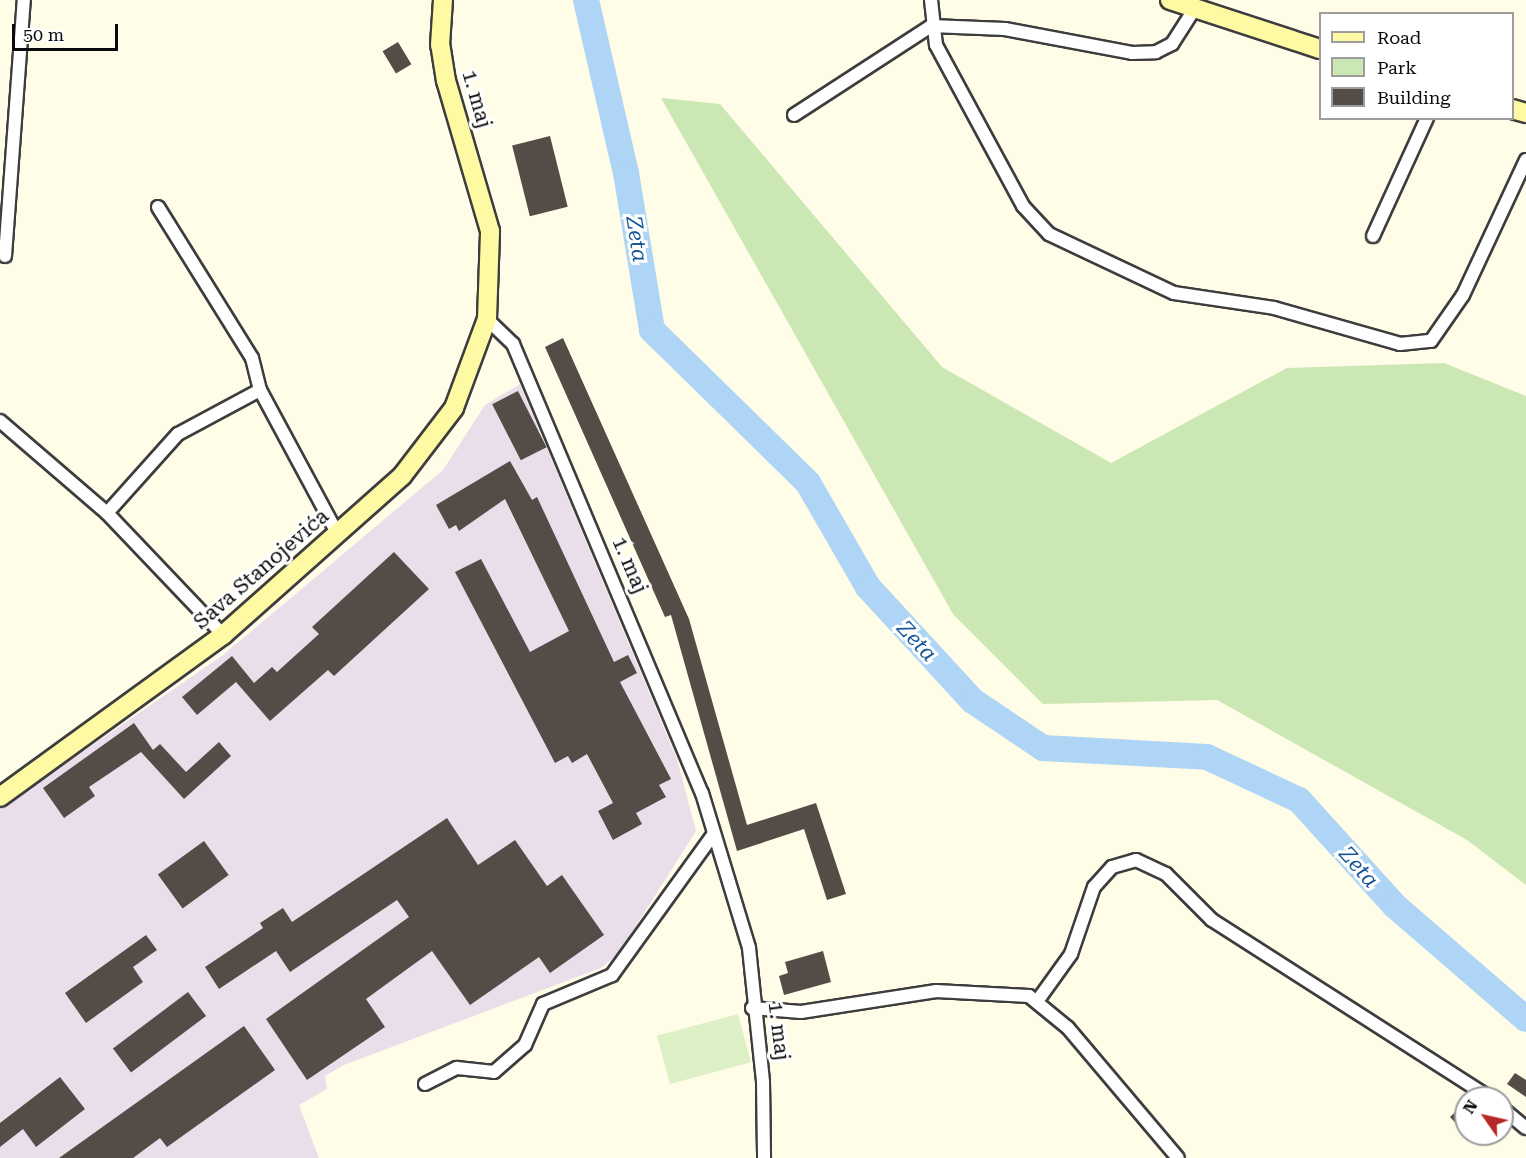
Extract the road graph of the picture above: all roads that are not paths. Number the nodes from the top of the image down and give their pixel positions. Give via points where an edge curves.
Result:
1 (24, 0) edge
2 (443, 0) edge
3 (931, 0) edge
4 (1170, 0) edge
5 (1195, 8) junction
6 (931, 26) junction
7 (1319, 49) edge
8 (794, 115) dead end
9 (1426, 120) edge
10 (1526, 160) edge
11 (158, 207) dead end
12 (1373, 236) dead end
13 (5, 256) dead end
14 (487, 319) junction
15 (260, 390) junction
16 (0, 421) edge
17 (107, 513) junction
18 (337, 533) junction
19 (223, 635) junction
20 (0, 797) edge
21 (713, 835) junction
22 (1038, 1000) junction
23 (752, 1008) junction
24 (425, 1084) dead end
25 (1471, 1086) edge
26 (1514, 1118) edge
27 (1526, 1128) edge
28 (764, 1158) edge
29 (1178, 1158) edge

1 - 13 street
2 - 14 street, 1. maj via 440,45 446,81 490,231
3 - 6 street
4 - 5 street
5 - 6 street via 1172,44 1156,52 1132,53 1005,29
5 - 7 street
6 - 8 street
6 - 10 street via 936,45 1023,206 1049,234 1174,293 1274,308 1400,344 1422,344 1440,331 1490,242
9 - 12 street
11 - 15 street via 252,358
14 - 18 street, Sava Stanojevića via 453,408 429,445
14 - 21 street, 1. maj via 513,344 702,793
15 - 17 street via 178,434
15 - 18 street
16 - 17 street
17 - 19 street
18 - 19 street, Sava Stanojevića
19 - 20 street, Sava Stanojevića
21 - 23 street, 1. maj via 748,948
21 - 24 street via 612,975 543,1004 525,1045 494,1072 457,1068
22 - 23 street via 1018,993 936,991 801,1012
22 - 25 street via 1071,954 1094,887 1112,867 1136,860 1166,874 1212,920
22 - 29 street via 1068,1028
23 - 28 street, 1. maj via 763,1082
26 - 27 street

